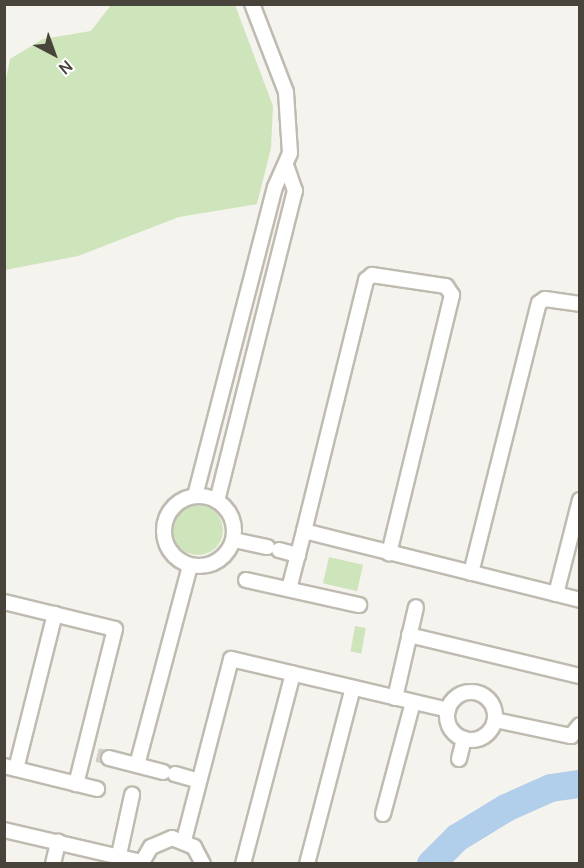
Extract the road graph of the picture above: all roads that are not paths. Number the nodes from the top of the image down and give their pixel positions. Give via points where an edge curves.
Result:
1 (252, 4) edge
2 (287, 168) junction
3 (579, 304) edge
4 (195, 496) junction
5 (579, 500) edge
6 (217, 501) junction
7 (304, 531) junction
8 (234, 540) junction
9 (389, 553) junction
10 (298, 555) junction
11 (190, 566) junction
12 (471, 573) junction
13 (246, 580) dead end
14 (290, 589) junction
15 (556, 594) junction
16 (579, 600) edge
17 (4, 602) edge
18 (359, 605) dead end
19 (416, 607) dead end
20 (55, 614) junction
21 (409, 635) junction
22 (293, 673) junction
23 (579, 676) edge
24 (353, 688) junction
25 (395, 698) junction
26 (413, 702) junction
27 (448, 710) junction
28 (495, 720) junction
29 (579, 725) edge
30 (464, 739) junction
31 (97, 755) junction
32 (459, 759) dead end
33 (137, 765) junction
34 (10, 768) edge
35 (199, 781) junction
36 (76, 784) junction
37 (97, 789) dead end
38 (132, 795) dead end
39 (383, 814) dead end
40 (4, 830) edge
41 (184, 840) junction
42 (58, 842) junction
43 (117, 860) edge
44 (141, 863) edge
45 (53, 864) edge
46 (203, 864) edge
47 (243, 864) edge
48 (307, 864) edge

1 - 2 street via 286,92 291,117
2 - 4 street via 274,187
2 - 6 street via 295,191
3 - 12 street via 545,299 540,303
4 - 6 street
4 - 11 street via 173,507 164,529 170,552
5 - 15 street
6 - 8 street via 232,518
7 - 9 street
7 - 9 street via 366,280 372,275 446,286 452,295
7 - 10 street
8 - 10 street
8 - 11 street via 212,564
9 - 12 street
10 - 14 street
11 - 33 street
12 - 15 street
13 - 14 street
14 - 18 street
15 - 16 street
17 - 20 street
19 - 21 street
20 - 31 street via 115,629
20 - 34 street
21 - 23 street
21 - 25 street
22 - 24 street
22 - 35 street via 231,658
22 - 47 street
24 - 25 street
24 - 48 street
25 - 26 street
26 - 27 street
26 - 39 street
27 - 28 street via 462,694 479,694 492,704
27 - 30 street via 450,728
28 - 29 street via 571,736
28 - 30 street via 482,737
30 - 32 street
31 - 33 street
31 - 36 street
33 - 35 street
34 - 36 street
35 - 41 street
36 - 37 street
38 - 43 street
40 - 42 street
41 - 44 street via 161,840
41 - 46 street
42 - 43 street
42 - 45 street
43 - 44 street

